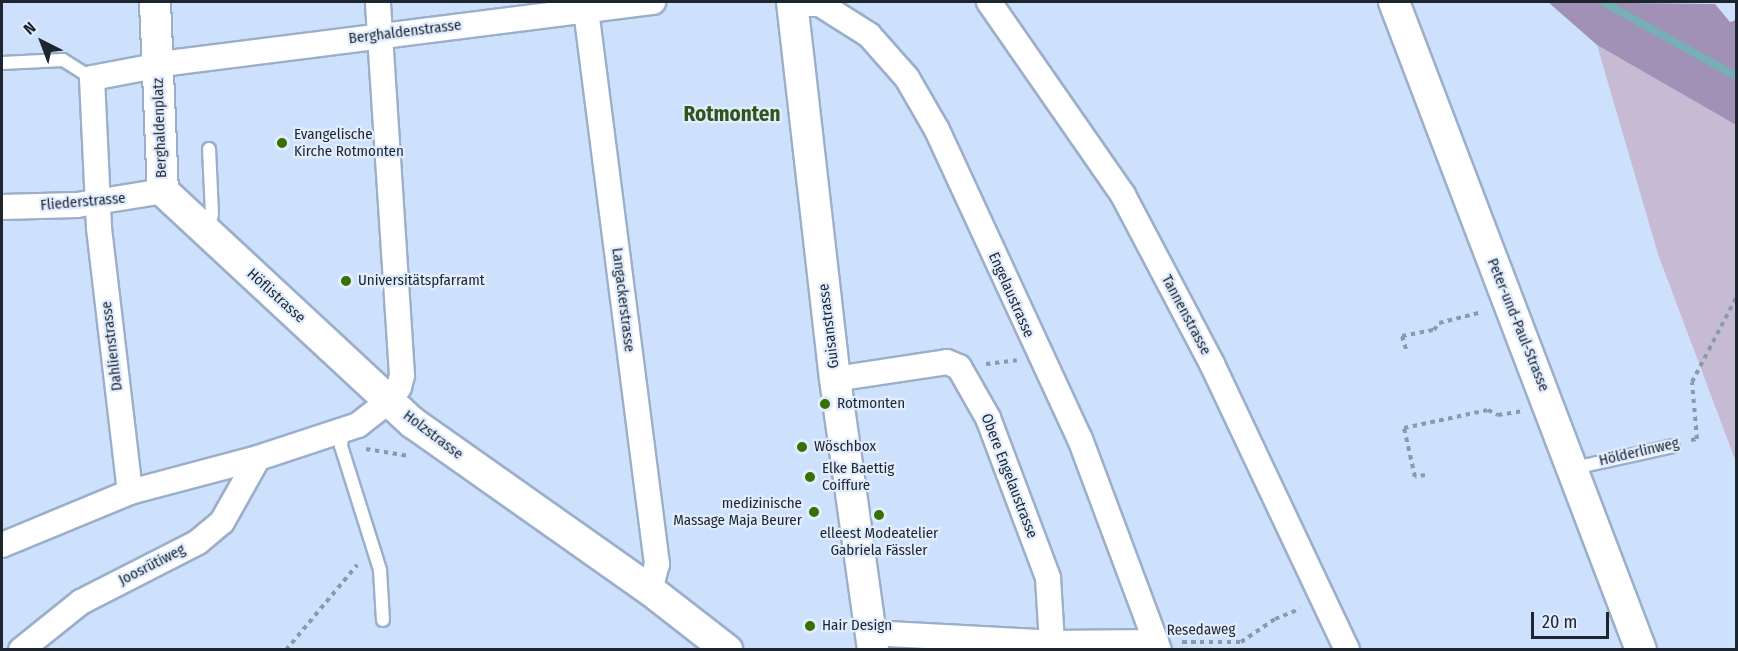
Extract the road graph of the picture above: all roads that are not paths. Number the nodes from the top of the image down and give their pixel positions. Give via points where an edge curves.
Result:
1 (156, 2) edge
2 (378, 2) edge
3 (653, 2) edge
4 (989, 2) edge
5 (1394, 2) edge
6 (792, 3) edge
7 (586, 10) junction
8 (382, 35) junction
9 (2, 63) edge
10 (158, 64) junction
11 (92, 78) junction
12 (209, 149) dead end
13 (163, 191) junction
14 (98, 200) junction
15 (2, 207) edge
16 (207, 233) junction
17 (836, 379) junction
18 (390, 400) junction
19 (342, 439) junction
20 (1673, 446) road end
21 (258, 458) junction
22 (1574, 468) junction
23 (130, 492) junction
24 (2, 545) edge
25 (650, 590) junction
26 (383, 620) dead end
27 (872, 641) edge
28 (1052, 643) junction
29 (1157, 646) edge
30 (21, 650) edge
31 (727, 650) edge
32 (1347, 650) edge
33 (1641, 650) edge

1 - 10 street, Berghaldenplatz
2 - 8 street
3 - 7 street, Berghaldenstrasse
4 - 32 street, Tannenstrasse via 1123,195 1212,364
5 - 22 street, Peter-und-Paul-Strasse
6 - 17 street, Guisanstrasse
6 - 29 street, Engelaustrasse via 820,4 869,35 908,78 937,130 1080,439
7 - 8 street, Berghaldenstrasse
7 - 25 street, Langackerstrasse via 657,564
8 - 10 street, Berghaldenstrasse
8 - 18 street via 402,375
9 - 11 lane via 63,60
10 - 11 street, Berghaldenstrasse
10 - 13 street, Berghaldenplatz
11 - 14 street, Dahlienstrasse
12 - 16 lane via 212,214
13 - 14 street, Fliederstrasse
13 - 16 street, Höflistrasse
14 - 15 street, Fliederstrasse via 77,205
14 - 23 street, Dahlienstrasse
16 - 18 street, Höflistrasse
17 - 27 street, Guisanstrasse
17 - 28 street, Obere Engelaustrasse via 947,362 959,367 988,418 1048,578
18 - 19 street, Holzstrasse
18 - 25 street, Holzstrasse via 413,423
19 - 21 street, Holzstrasse
19 - 26 lane via 380,570
20 - 22 lane, Hölderlinweg
21 - 23 street, Holzstrasse
21 - 30 street, Joosrütiweg via 222,522 198,542 81,602
22 - 33 street, Peter-und-Paul-Strasse
23 - 24 street, Holzstrasse
25 - 31 street, Holzstrasse
27 - 28 street
28 - 29 street

